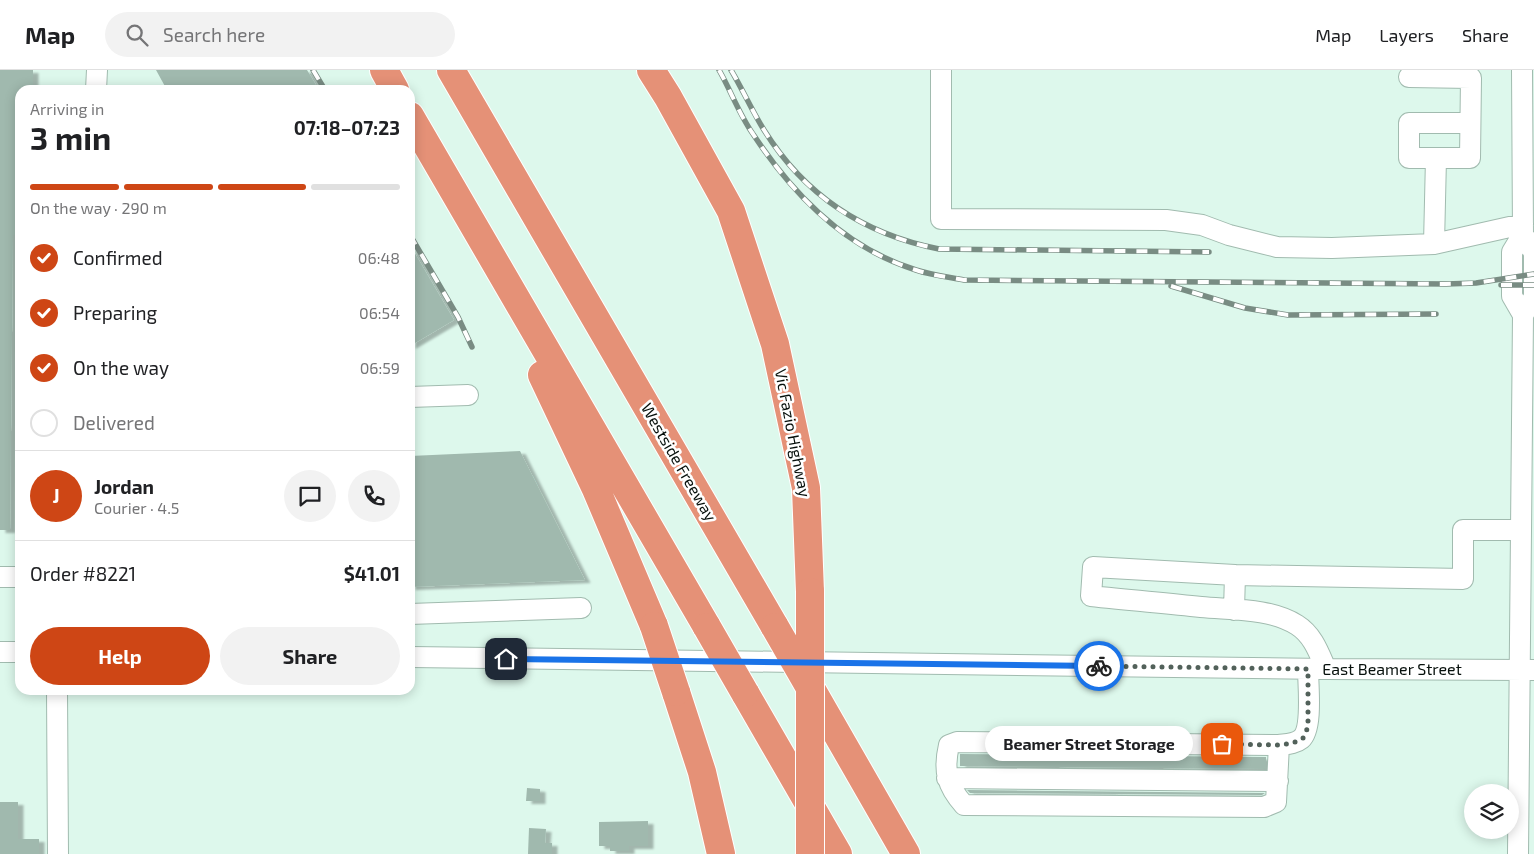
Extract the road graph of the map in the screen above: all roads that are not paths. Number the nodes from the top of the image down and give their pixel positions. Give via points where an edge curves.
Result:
1 (97, 70) edge
2 (384, 70) edge
3 (451, 70) edge
4 (651, 70) edge
5 (941, 70) edge
6 (1522, 70) edge
7 (1409, 77) dead end
8 (96, 85) edge
9 (392, 85) edge
10 (1470, 122) junction
11 (415, 125) edge
12 (1436, 158) junction
13 (1528, 170) edge
14 (1523, 229) junction
15 (1434, 244) junction
16 (485, 246) junction
17 (1526, 323) edge
18 (468, 395) dead end
19 (415, 397) edge
20 (1521, 530) junction
21 (1235, 575) junction
22 (0, 577) edge
23 (15, 577) edge
24 (581, 608) dead end
25 (1234, 610) junction
26 (415, 614) edge
27 (0, 652) edge
28 (15, 652) edge
29 (415, 657) edge
30 (1317, 669) junction
31 (1527, 670) edge
32 (57, 695) edge
33 (1279, 745) junction
34 (1526, 797) edge
35 (58, 854) edge
36 (721, 854) edge
37 (810, 854) edge
38 (838, 854) edge
39 (906, 854) edge
40 (1518, 854) edge

1 - 8 street
2 - 9 highway
3 - 39 highway, Westside Freeway, bridge
4 - 37 highway, Vic Fazio Highway, bridge via 731,211 775,344 806,488 810,592
5 - 15 street via 941,219 1166,220 1202,225 1277,247
6 - 13 street
7 - 10 street via 1471,78
10 - 12 street via 1470,158
10 - 12 street via 1409,123 1409,158
11 - 16 highway
12 - 15 street
13 - 14 street
14 - 15 street
14 - 17 street via 1512,252 1512,296
16 - 36 highway, bridge via 654,626 702,772
16 - 38 highway, bridge
17 - 20 street
18 - 19 street
20 - 21 street via 1463,530 1463,579
20 - 31 street
21 - 25 street
21 - 25 street via 1093,567 1091,596
22 - 23 street
24 - 26 street
25 - 30 street via 1280,616 1299,626 1312,639
27 - 28 street
29 - 30 street, East Beamer Street
30 - 31 street, East Beamer Street
30 - 33 street via 1308,727 1303,738
31 - 34 street
32 - 35 street
33 - 33 street via 1276,802 1264,807 964,805 954,794 947,778 949,746 957,742
34 - 40 street

